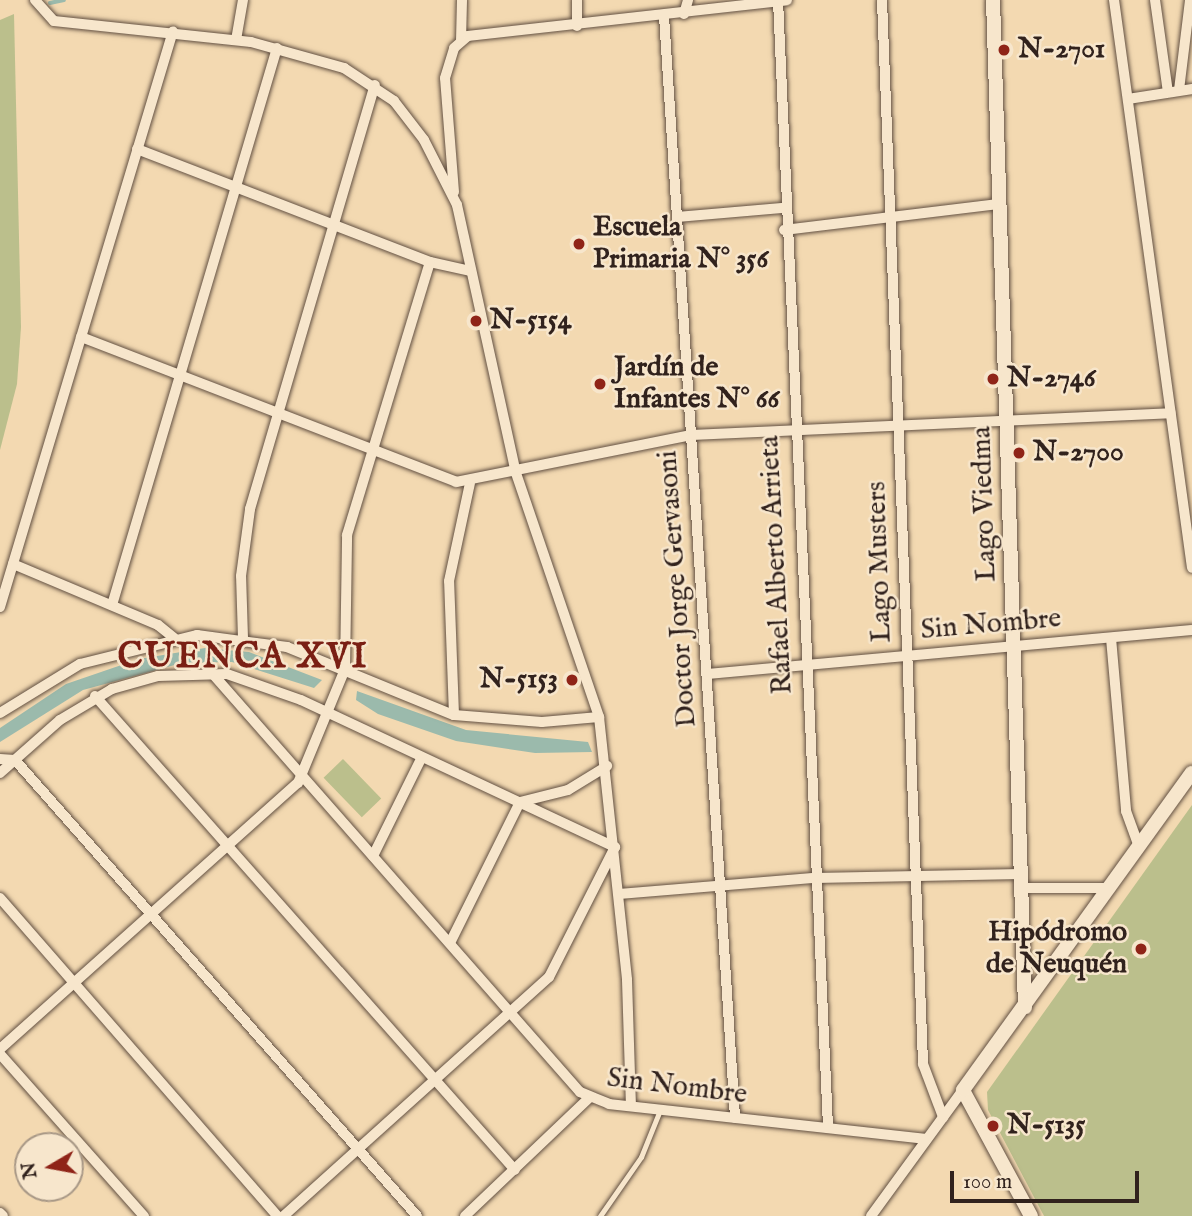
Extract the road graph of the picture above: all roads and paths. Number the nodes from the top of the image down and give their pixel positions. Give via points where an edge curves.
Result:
1 (34, 0) edge
2 (243, 0) edge
3 (462, 0) edge
4 (577, 0) edge
5 (688, 0) edge
6 (778, 0) edge
7 (787, 0) edge
8 (882, 0) edge
9 (993, 0) edge
10 (1114, 0) edge
11 (1155, 0) edge
12 (1190, 0) edge
13 (684, 14) junction
14 (664, 16) junction
15 (577, 26) junction
16 (173, 31) junction
17 (236, 40) junction
18 (461, 41) junction
19 (277, 48) junction
20 (375, 85) junction
21 (1192, 89) edge
22 (1179, 90) junction
23 (1168, 92) junction
24 (1128, 99) junction
25 (137, 149) junction
26 (236, 187) junction
27 (1000, 204) junction
28 (457, 205) junction
29 (782, 208) junction
30 (677, 217) junction
31 (888, 217) junction
32 (333, 225) junction
33 (784, 230) junction
34 (430, 262) junction
35 (471, 271) junction
36 (81, 337) junction
37 (180, 376) junction
38 (1170, 413) junction
39 (276, 415) junction
40 (1007, 420) junction
41 (897, 425) junction
42 (794, 431) junction
43 (691, 435) junction
44 (371, 453) junction
45 (516, 473) junction
46 (470, 483) junction
47 (13, 564) junction
48 (1192, 568) edge
49 (111, 605) junction
50 (0, 607) edge
51 (1192, 630) edge
52 (174, 638) junction
53 (243, 638) junction
54 (1111, 638) junction
55 (1014, 646) junction
56 (906, 656) junction
57 (805, 665) junction
58 (345, 669) junction
59 (211, 672) junction
60 (706, 674) junction
61 (95, 696) junction
62 (0, 713) edge
63 (330, 713) junction
64 (454, 715) junction
65 (599, 717) junction
66 (422, 757) junction
67 (0, 759) edge
68 (15, 760) junction
69 (607, 766) junction
70 (0, 773) edge
71 (1192, 773) edge
72 (302, 775) junction
73 (520, 802) junction
74 (1139, 846) junction
75 (615, 847) junction
76 (229, 848) junction
77 (373, 856) junction
78 (915, 874) junction
79 (815, 878) junction
80 (1021, 881) junction
81 (720, 886) junction
82 (1109, 888) junction
83 (619, 894) junction
84 (0, 898) edge
85 (152, 916) junction
86 (450, 943) junction
87 (75, 984) junction
88 (1025, 1007) junction
89 (512, 1012) junction
90 (0, 1052) edge
91 (435, 1081) junction
92 (963, 1090) junction
93 (589, 1098) junction
94 (631, 1106) junction
95 (660, 1109) junction
96 (943, 1117) junction
97 (735, 1118) junction
98 (828, 1128) junction
99 (926, 1139) junction
100 (358, 1150) junction
101 (514, 1170) junction
102 (144, 1216) edge
103 (277, 1216) edge
104 (284, 1216) edge
105 (417, 1216) edge
106 (465, 1216) edge
107 (600, 1216) edge
108 (871, 1216) edge
109 (1031, 1216) edge

1 - 16 street via 54,21
2 - 17 street
3 - 18 street
4 - 15 street
5 - 13 street
6 - 7 street
6 - 13 street
6 - 29 street, Rafael Alberto Arrieta
8 - 31 street, Lago Musters
9 - 27 main road, Lago Viedma
10 - 24 street
11 - 23 street
12 - 22 street
13 - 14 street
14 - 15 street
14 - 30 street, Doctor Jorge Gervasoni
15 - 18 street via 486,31
16 - 17 street
16 - 25 street
17 - 19 street
18 - 28 street via 445,78
19 - 20 street via 344,68
19 - 26 street
20 - 28 street via 424,140
20 - 32 street
21 - 22 street
22 - 23 street
23 - 24 street
24 - 38 street
25 - 26 street
25 - 36 street
26 - 32 street
26 - 37 street
27 - 31 street
27 - 40 main road, Lago Viedma
28 - 35 street
29 - 30 street
29 - 33 street, Rafael Alberto Arrieta
30 - 43 street, Doctor Jorge Gervasoni
31 - 33 street
31 - 41 street, Lago Musters
32 - 34 street
32 - 39 street
33 - 42 street, Rafael Alberto Arrieta
34 - 35 street
34 - 44 street
35 - 45 street
36 - 37 street
36 - 47 street
37 - 39 street
37 - 49 street
38 - 40 street
38 - 48 street
39 - 44 street
39 - 53 street via 245,532
40 - 41 street
40 - 55 main road, Lago Viedma
41 - 42 street
41 - 56 street, Lago Musters
42 - 43 street
42 - 57 street, Rafael Alberto Arrieta
43 - 45 street
43 - 60 street, Doctor Jorge Gervasoni
44 - 46 street via 442,480
44 - 58 street via 344,556
45 - 46 street
45 - 65 street
46 - 64 street via 449,581
47 - 49 street
47 - 50 street
49 - 52 street
51 - 54 street, Sin Nombre
52 - 53 street
52 - 62 street via 80,664
53 - 58 street
54 - 55 street, Sin Nombre
54 - 74 street via 1126,811
55 - 56 street, Sin Nombre
55 - 80 main road, Lago Viedma
56 - 57 street, Sin Nombre
56 - 78 street, Lago Musters
57 - 60 street, Sin Nombre
57 - 79 street, Rafael Alberto Arrieta
58 - 63 street
58 - 64 street
59 - 61 street via 147,679
59 - 63 street via 251,679
59 - 72 street
60 - 81 street, Doctor Jorge Gervasoni
61 - 68 street
61 - 76 street
63 - 66 street
63 - 72 street
64 - 65 street via 542,722
65 - 69 street
66 - 73 street
66 - 77 street
67 - 68 street
68 - 70 street
68 - 85 street
69 - 73 street via 568,790
69 - 75 street
71 - 74 main road
72 - 76 street
72 - 77 street
73 - 75 street
73 - 86 street
74 - 82 main road
75 - 83 street
75 - 89 street via 558,965
76 - 85 street
76 - 91 street
77 - 86 street
78 - 79 street
78 - 80 street
78 - 96 street, Lago Musters via 923,1064
79 - 81 street
79 - 98 street, Rafael Alberto Arrieta
80 - 82 street
80 - 88 main road, Lago Viedma
81 - 83 street
81 - 97 street, Doctor Jorge Gervasoni
82 - 88 main road
83 - 94 street
84 - 87 street
85 - 87 street
85 - 100 street
86 - 89 street
87 - 90 street
87 - 103 street
88 - 92 main road
89 - 91 street
89 - 93 street
90 - 102 street
91 - 100 street
91 - 101 street
92 - 96 street
92 - 109 main road
93 - 94 street, Sin Nombre
93 - 101 street
94 - 95 street, Sin Nombre
95 - 97 street, Sin Nombre
95 - 107 lane via 641,1157
96 - 99 street
97 - 98 street, Sin Nombre
98 - 99 street, Sin Nombre
99 - 108 street
100 - 104 street
100 - 105 street
101 - 106 street

